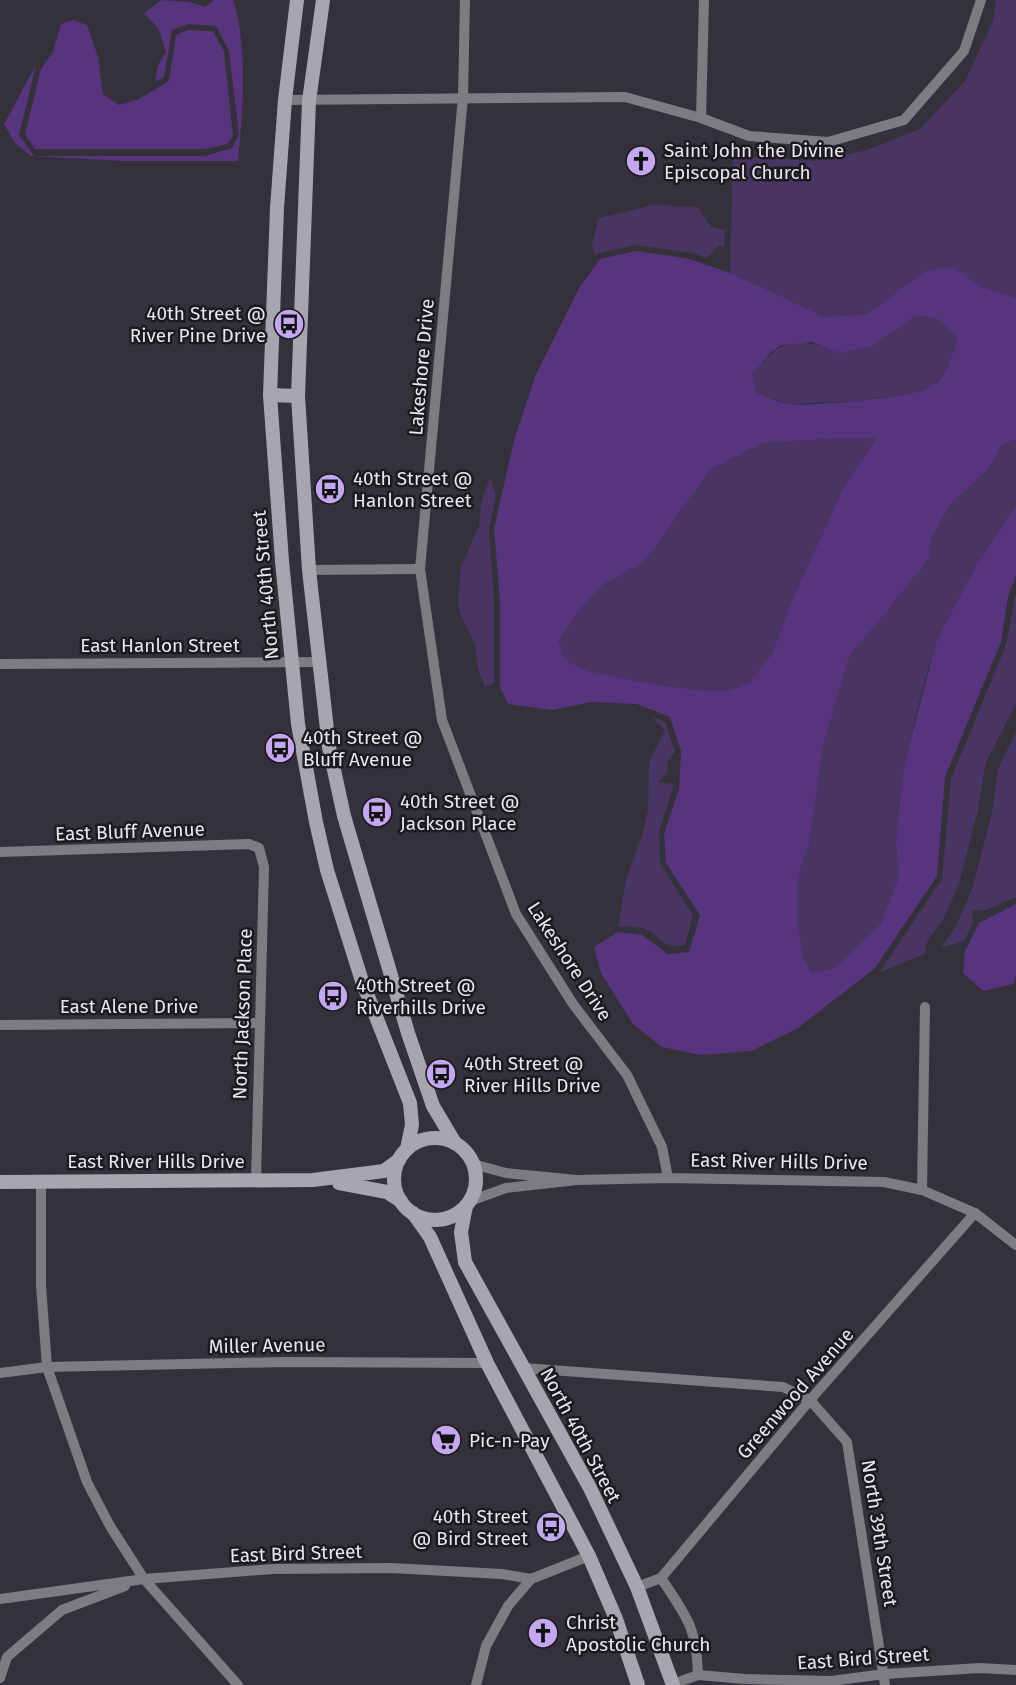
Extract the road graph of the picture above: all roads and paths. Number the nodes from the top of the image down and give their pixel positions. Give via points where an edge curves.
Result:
1 (297, 0) edge
2 (323, 0) edge
3 (465, 0) edge
4 (705, 0) edge
5 (981, 0) edge
6 (463, 97) junction
7 (285, 100) junction
8 (309, 101) junction
9 (701, 118) junction
10 (270, 395) junction
11 (298, 396) junction
12 (420, 569) junction
13 (309, 570) junction
14 (291, 661) junction
15 (320, 662) junction
16 (0, 664) edge
17 (260, 848) joint
18 (0, 852) edge
19 (925, 1007) dead end
20 (258, 1023) junction
21 (0, 1025) edge
22 (455, 1143) junction
23 (403, 1154) junction
24 (473, 1164) junction
25 (668, 1178) junction
26 (256, 1180) junction
27 (313, 1180) junction
28 (577, 1180) junction
29 (41, 1181) junction
30 (0, 1182) edge
31 (922, 1190) junction
32 (401, 1201) junction
33 (468, 1204) junction
34 (413, 1213) junction
35 (975, 1213) junction
36 (1016, 1245) edge
37 (487, 1363) junction
38 (47, 1367) junction
39 (523, 1368) junction
40 (0, 1373) edge
41 (810, 1400) junction
42 (589, 1556) junction
43 (661, 1578) junction
44 (144, 1579) junction
45 (531, 1579) junction
46 (637, 1587) junction
47 (0, 1599) edge
48 (1016, 1670) edge
49 (698, 1675) junction
50 (0, 1678) edge
51 (885, 1679) edge
52 (673, 1684) edge
53 (238, 1685) edge
54 (476, 1685) edge
55 (638, 1685) edge

1 - 7 main road, North 40th Street
2 - 8 main road
3 - 6 street, Lakeshore Drive
4 - 9 street
5 - 9 street via 964,51 904,120 828,142 749,136
6 - 8 street
6 - 9 street via 625,97
6 - 12 street, Lakeshore Drive
7 - 8 street
7 - 10 main road, North 40th Street
8 - 11 main road
10 - 11 main road
10 - 14 main road, North 40th Street
11 - 13 main road
12 - 13 street
12 - 25 street, Lakeshore Drive via 442,720 516,914 573,1004 627,1075 662,1147
13 - 15 main road
14 - 15 street, East Hanlon Street
14 - 16 street, East Hanlon Street
14 - 23 main road, North 40th Street via 298,724 327,870 362,981 410,1103 412,1125
15 - 22 main road via 344,816 408,1033 433,1106
17 - 18 street, East Bluff Avenue via 249,844
17 - 20 street, North Jackson Place via 264,867
19 - 31 street
20 - 21 street, East Alene Drive
20 - 26 street, North Jackson Place
22 - 23 main road via 432,1138
22 - 24 main road
23 - 27 main road, East River Hills Drive via 384,1171
23 - 32 main road via 394,1179
24 - 28 street, East River Hills Drive via 506,1173
24 - 33 main road via 476,1187
25 - 28 street, East River Hills Drive
25 - 31 street, East River Hills Drive via 884,1182
26 - 27 main road, East River Hills Drive
26 - 29 main road, East River Hills Drive
27 - 32 main road, East River Hills Drive via 387,1192
28 - 33 street, East River Hills Drive via 506,1188
29 - 30 main road, East River Hills Drive
29 - 38 street
31 - 35 street, East River Hills Drive
32 - 34 main road
33 - 34 main road via 440,1220
33 - 39 main road, North 40th Street via 461,1232 465,1262
34 - 37 main road via 443,1261
35 - 36 street, East River Hills Drive
35 - 41 street, Greenwood Avenue
37 - 38 street, Miller Avenue
37 - 42 main road
38 - 40 street, Miller Avenue
38 - 44 street via 87,1482
39 - 41 street via 783,1387
39 - 46 main road, North 40th Street via 590,1488
41 - 43 street, Greenwood Avenue
41 - 51 street, North 39th Street via 847,1442
42 - 45 street
42 - 55 main road
43 - 46 street, Greenwood Avenue
43 - 49 street via 691,1623
44 - 45 street, East Bird Street via 273,1569 391,1568
44 - 47 street, East Bird Street
44 - 50 street via 62,1610 7,1657
44 - 53 street
45 - 54 street via 508,1606 486,1646
46 - 52 main road, North 40th Street
48 - 51 street, East Bird Street via 980,1668
49 - 51 street, East Bird Street
49 - 52 street, East Bird Street

